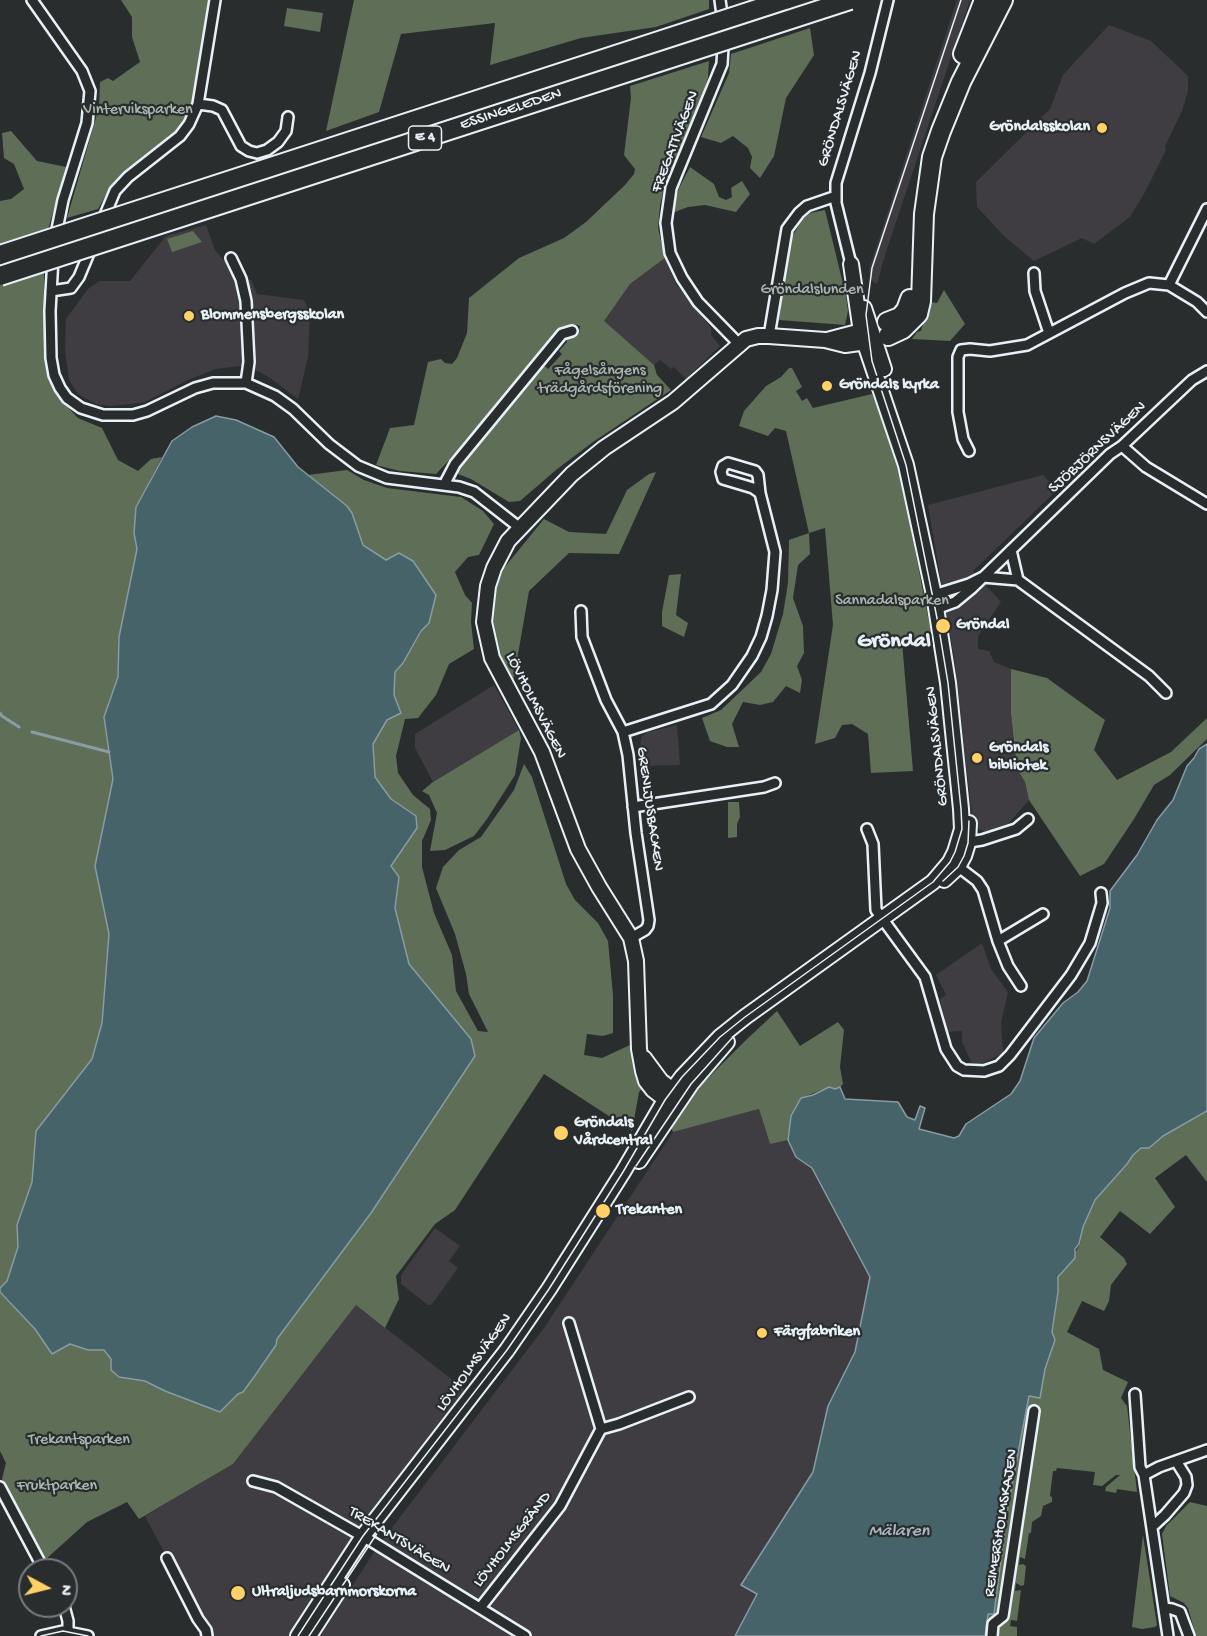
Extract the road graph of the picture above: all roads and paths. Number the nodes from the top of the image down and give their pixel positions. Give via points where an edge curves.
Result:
1 (32, 0) edge
2 (215, 0) edge
3 (720, 0) edge
4 (785, 0) edge
5 (850, 0) edge
6 (888, 0) edge
7 (984, 0) edge
8 (1003, 0) edge
9 (198, 104) junction
10 (288, 117) dead end
11 (836, 196) junction
12 (1207, 209) edge
13 (0, 255) edge
14 (231, 258) dead end
15 (851, 264) joint
16 (1034, 273) dead end
17 (0, 276) edge
18 (1169, 285) junction
19 (51, 291) junction
20 (1207, 312) edge
21 (572, 331) dead end
22 (1049, 333) junction
23 (875, 334) junction
24 (769, 336) junction
25 (739, 344) junction
26 (1207, 371) edge
27 (246, 383) junction
28 (1122, 446) junction
29 (969, 451) dead end
30 (444, 485) junction
31 (760, 493) dead end
32 (1207, 504) edge
33 (520, 528) junction
34 (1011, 550) junction
35 (983, 577) junction
36 (1018, 580) junction
37 (938, 601) junction
38 (581, 610) dead end
39 (1166, 693) dead end
40 (622, 732) junction
41 (776, 783) dead end
42 (633, 807) junction
43 (1028, 819) dead end
44 (867, 829) dead end
45 (963, 843) junction
46 (954, 864) junction
47 (1101, 893) dead end
48 (1043, 914) dead end
49 (884, 922) junction
50 (631, 938) junction
51 (998, 941) junction
52 (1021, 986) dead end
53 (674, 1098) junction
54 (569, 1323) dead end
55 (1135, 1394) dead end
56 (689, 1397) dead end
57 (1034, 1411) dead end
58 (601, 1429) junction
59 (1207, 1450) edge
60 (1176, 1461) junction
61 (1144, 1475) junction
62 (253, 1481) dead end
63 (0, 1487) edge
64 (1152, 1527) junction
65 (367, 1538) junction
66 (38, 1558) edge
67 (166, 1558) dead end
68 (480, 1608) junction
69 (1164, 1608) junction
70 (66, 1618) edge
71 (69, 1634) edge
72 (41, 1636) edge
73 (88, 1636) edge
74 (207, 1636) edge
75 (298, 1636) edge
76 (309, 1636) edge
77 (525, 1636) edge
78 (992, 1636) edge
79 (1168, 1636) edge
80 (1190, 1636) edge

1 - 19 street via 82,71 90,91 87,123 57,226
2 - 9 street
3 - 25 street, FREGATTVÄGEN via 724,30 722,64 671,188 666,223 670,253 682,278 698,302
4 - 13 highway, ESSINGELEDEN / E 4, bridge
5 - 17 highway, ESSINGELEDEN / E 4, bridge
6 - 11 street, GRÖNDALSVÄGEN via 840,168
7 - 23 highway via 921,172 910,303 900,316
8 - 23 highway via 961,82 932,157 918,314 903,329
9 - 10 street via 222,110 241,146 257,153 278,142 286,131
9 - 19 street via 180,136 115,190 71,288
11 - 15 street, GRÖNDALSVÄGEN
11 - 24 street via 807,206 790,223
12 - 18 street
14 - 27 street via 246,301
15 - 23 street, GRÖNDALSVÄGEN
16 - 22 street via 1035,291
18 - 20 street
18 - 22 street via 1140,285
19 - 27 street via 54,375 67,398 81,408 103,415 133,415 195,388 213,383
21 - 30 street via 562,334 455,464
22 - 29 street via 1028,345 961,350 958,412
23 - 24 street, LÖVHOLMSVÄGEN via 845,345
23 - 37 street, GRÖNDALSVÄGEN via 914,464
24 - 25 street, LÖVHOLMSVÄGEN via 753,336
25 - 33 street, LÖVHOLMSVÄGEN via 678,398 590,458
26 - 28 street, SJÖBJÖRNSVÄGEN via 1192,380
27 - 30 street via 284,402 358,466 387,478
28 - 32 street
28 - 34 street, SJÖBJÖRNSVÄGEN
30 - 33 street via 474,492
31 - 40 street via 773,540 775,565 767,616 752,656 732,685 711,704
33 - 50 street, LÖVHOLMSVÄGEN via 508,541 488,586 484,622 489,650 542,752 578,849
34 - 35 street, SJÖBJÖRNSVÄGEN
34 - 36 street
35 - 36 street
35 - 37 street, SJÖBJÖRNSVÄGEN via 955,602
36 - 39 street via 1149,676
37 - 45 street, GRÖNDALSVÄGEN via 957,705 968,808 970,830
38 - 40 street, GRENLJUSBACKEN via 582,636
40 - 42 street, GRENLJUSBACKEN
41 - 42 street
42 - 50 street, GRENLJUSBACKEN via 649,920 645,930
43 - 45 street via 1016,829
44 - 49 street via 873,844 876,910
45 - 46 street, GRÖNDALSVÄGEN
46 - 49 street, GRÖNDALSVÄGEN via 937,887
46 - 51 street via 983,890
47 - 49 street via 1102,903 1090,943 1071,975 1010,1055 999,1066 984,1071 972,1072 957,1066 946,1049 925,977
48 - 51 street
49 - 53 street, GRÖNDALSVÄGEN via 749,1022
50 - 53 street, LÖVHOLMSVÄGEN via 636,962 639,1049 646,1081
51 - 52 street
53 - 65 street, LÖVHOLMSVÄGEN via 555,1293 512,1354
54 - 58 street
55 - 61 street via 1140,1467
56 - 58 street
57 - 78 street, REIMERSHOLMSKAJEN via 1003,1616 993,1624
58 - 68 street, LÖVHOLMSGRÄND via 560,1506
59 - 60 street
60 - 61 street
60 - 64 street via 1187,1485
61 - 64 street
62 - 65 street, TREKANTSVÄGEN via 276,1487
63 - 66 street
64 - 69 street
65 - 68 street, TREKANTSVÄGEN
65 - 75 street, LÖVHOLMSVÄGEN
65 - 76 street, LÖVHOLMSVÄGEN
67 - 74 street
68 - 77 street, TREKANTSVÄGEN
69 - 79 street
69 - 80 street via 1180,1612
70 - 71 street
71 - 72 street via 58,1631
71 - 73 street

